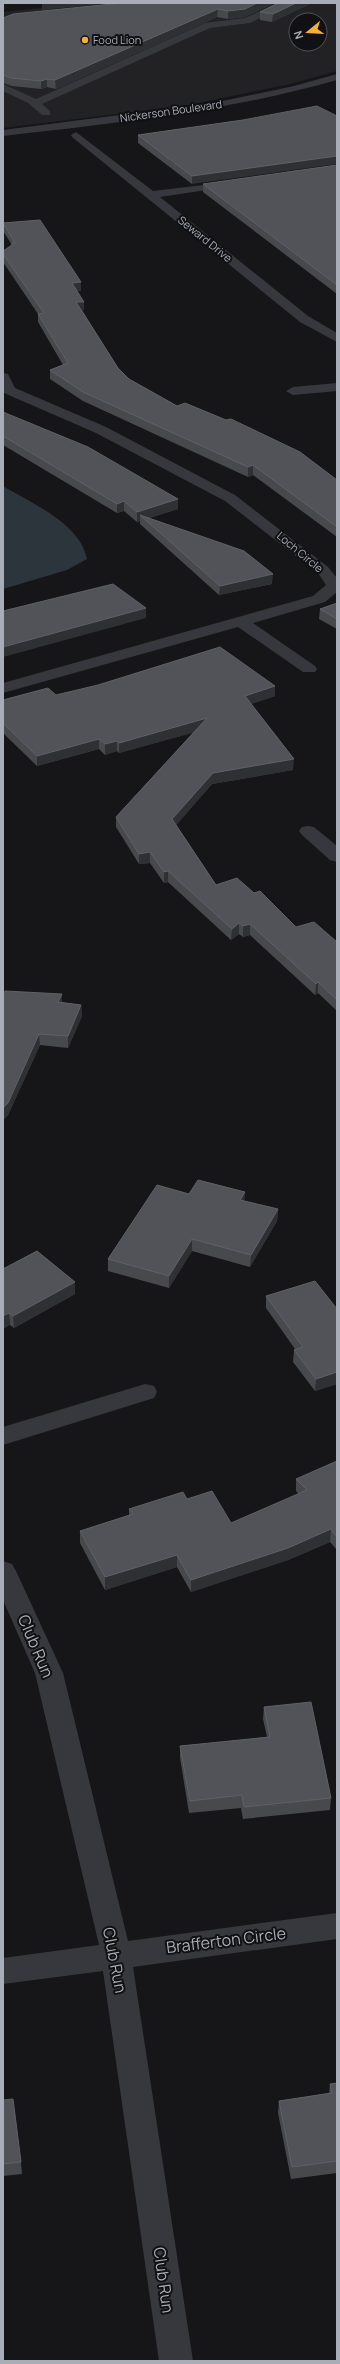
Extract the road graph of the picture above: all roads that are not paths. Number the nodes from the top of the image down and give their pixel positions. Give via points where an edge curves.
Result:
1 (285, 3) edge
2 (337, 77) edge
3 (3, 87) edge
4 (34, 104) junction
5 (217, 117) dead end
6 (63, 126) junction
7 (48, 128) junction
8 (3, 133) edge
9 (76, 135) junction
10 (31, 141) dead end
11 (17, 143) dead end
12 (242, 182) edge
13 (150, 196) junction
14 (337, 338) edge
15 (3, 377) edge
16 (337, 387) edge
17 (293, 391) dead end
18 (241, 622) junction
19 (309, 669) dead end
20 (3, 688) edge
21 (308, 831) dead end
22 (337, 856) edge
23 (145, 1392) dead end
24 (3, 1436) edge
25 (3, 1571) edge
26 (337, 1926) edge
27 (116, 1954) junction
28 (3, 1971) edge
29 (176, 2361) edge

1 - 4 street via 247,20 208,25
2 - 6 street, Nickerson Boulevard via 214,105
3 - 4 street
4 - 6 street
5 - 9 street, Nickerson Boulevard
6 - 7 street, Nickerson Boulevard
7 - 8 street, Nickerson Boulevard
7 - 11 street
9 - 10 street, Nickerson Boulevard
9 - 13 street, Seward Drive
12 - 13 street
13 - 14 street, Seward Drive via 304,319
15 - 18 street, Loch Circle via 9,390 101,430 230,498 323,570 335,586 319,599
16 - 17 street
18 - 19 street
18 - 20 street, Loch Circle
21 - 22 street
23 - 24 street
25 - 27 street, Club Run via 49,1673
26 - 27 street, Brafferton Circle
27 - 28 street, Brafferton Circle
27 - 29 street, Club Run

